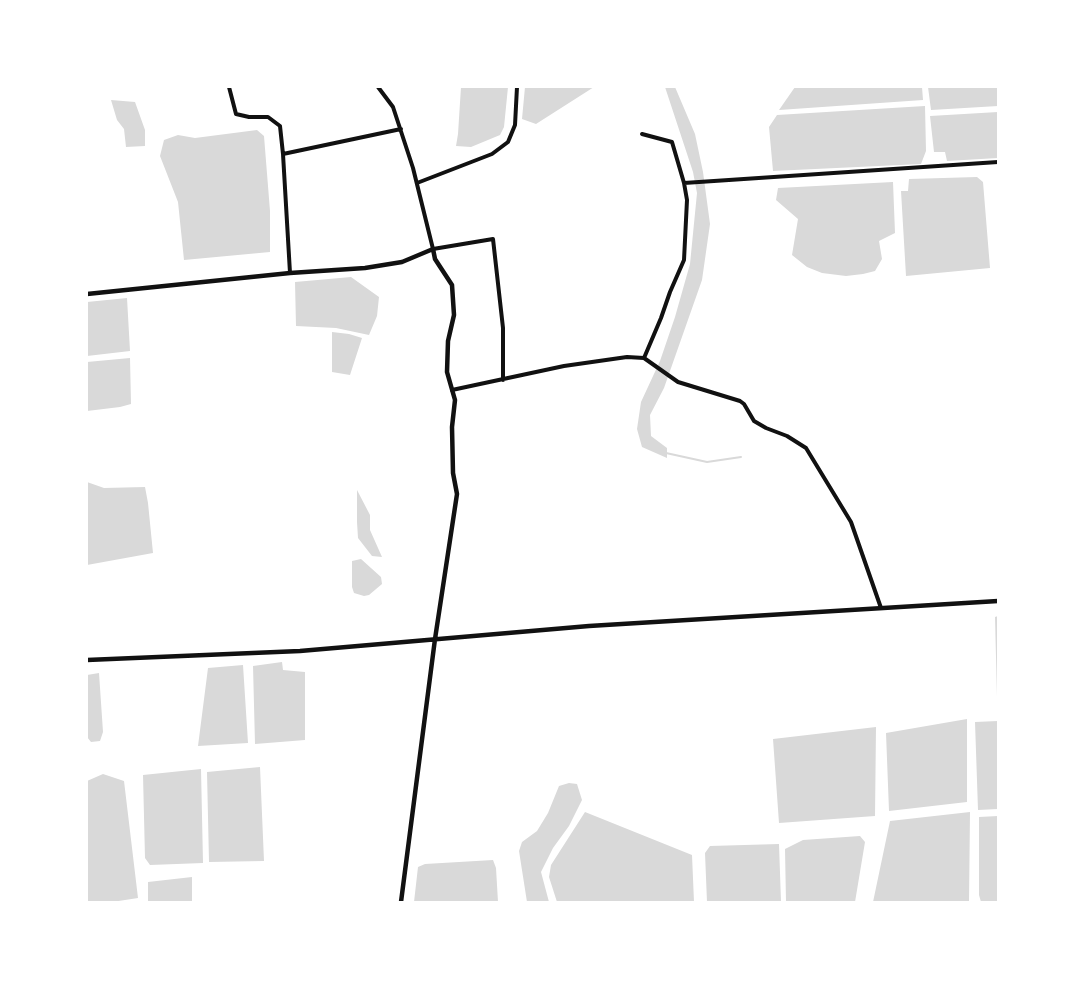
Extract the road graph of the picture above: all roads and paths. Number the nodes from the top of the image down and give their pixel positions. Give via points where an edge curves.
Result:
1 (229, 87) edge
2 (378, 87) edge
3 (517, 87) edge
4 (401, 129) junction
5 (642, 134) dead end
6 (283, 154) junction
7 (998, 162) edge
8 (417, 183) junction
9 (684, 183) junction
10 (433, 249) junction
11 (290, 273) junction
12 (87, 294) edge
13 (644, 358) junction
14 (503, 380) junction
15 (452, 390) junction
16 (998, 601) edge
17 (881, 608) junction
18 (435, 639) junction
19 (87, 660) edge
20 (401, 902) edge

1 - 6 street via 236,114 268,117 280,126
2 - 4 street via 393,107
3 - 8 street via 515,125 508,142 492,154
4 - 6 street
4 - 8 street
5 - 9 street via 672,142
6 - 11 street
7 - 9 street
8 - 10 street
9 - 13 street via 684,260
10 - 11 street via 402,262
10 - 14 street via 493,239 503,328
10 - 15 street via 452,285 454,315 447,372
11 - 12 street
13 - 14 street via 564,366
13 - 17 street via 678,381 740,401 754,421 806,448 851,522
14 - 15 street
15 - 18 street via 457,494
16 - 17 street
17 - 18 street
18 - 19 street via 300,651
18 - 20 street

